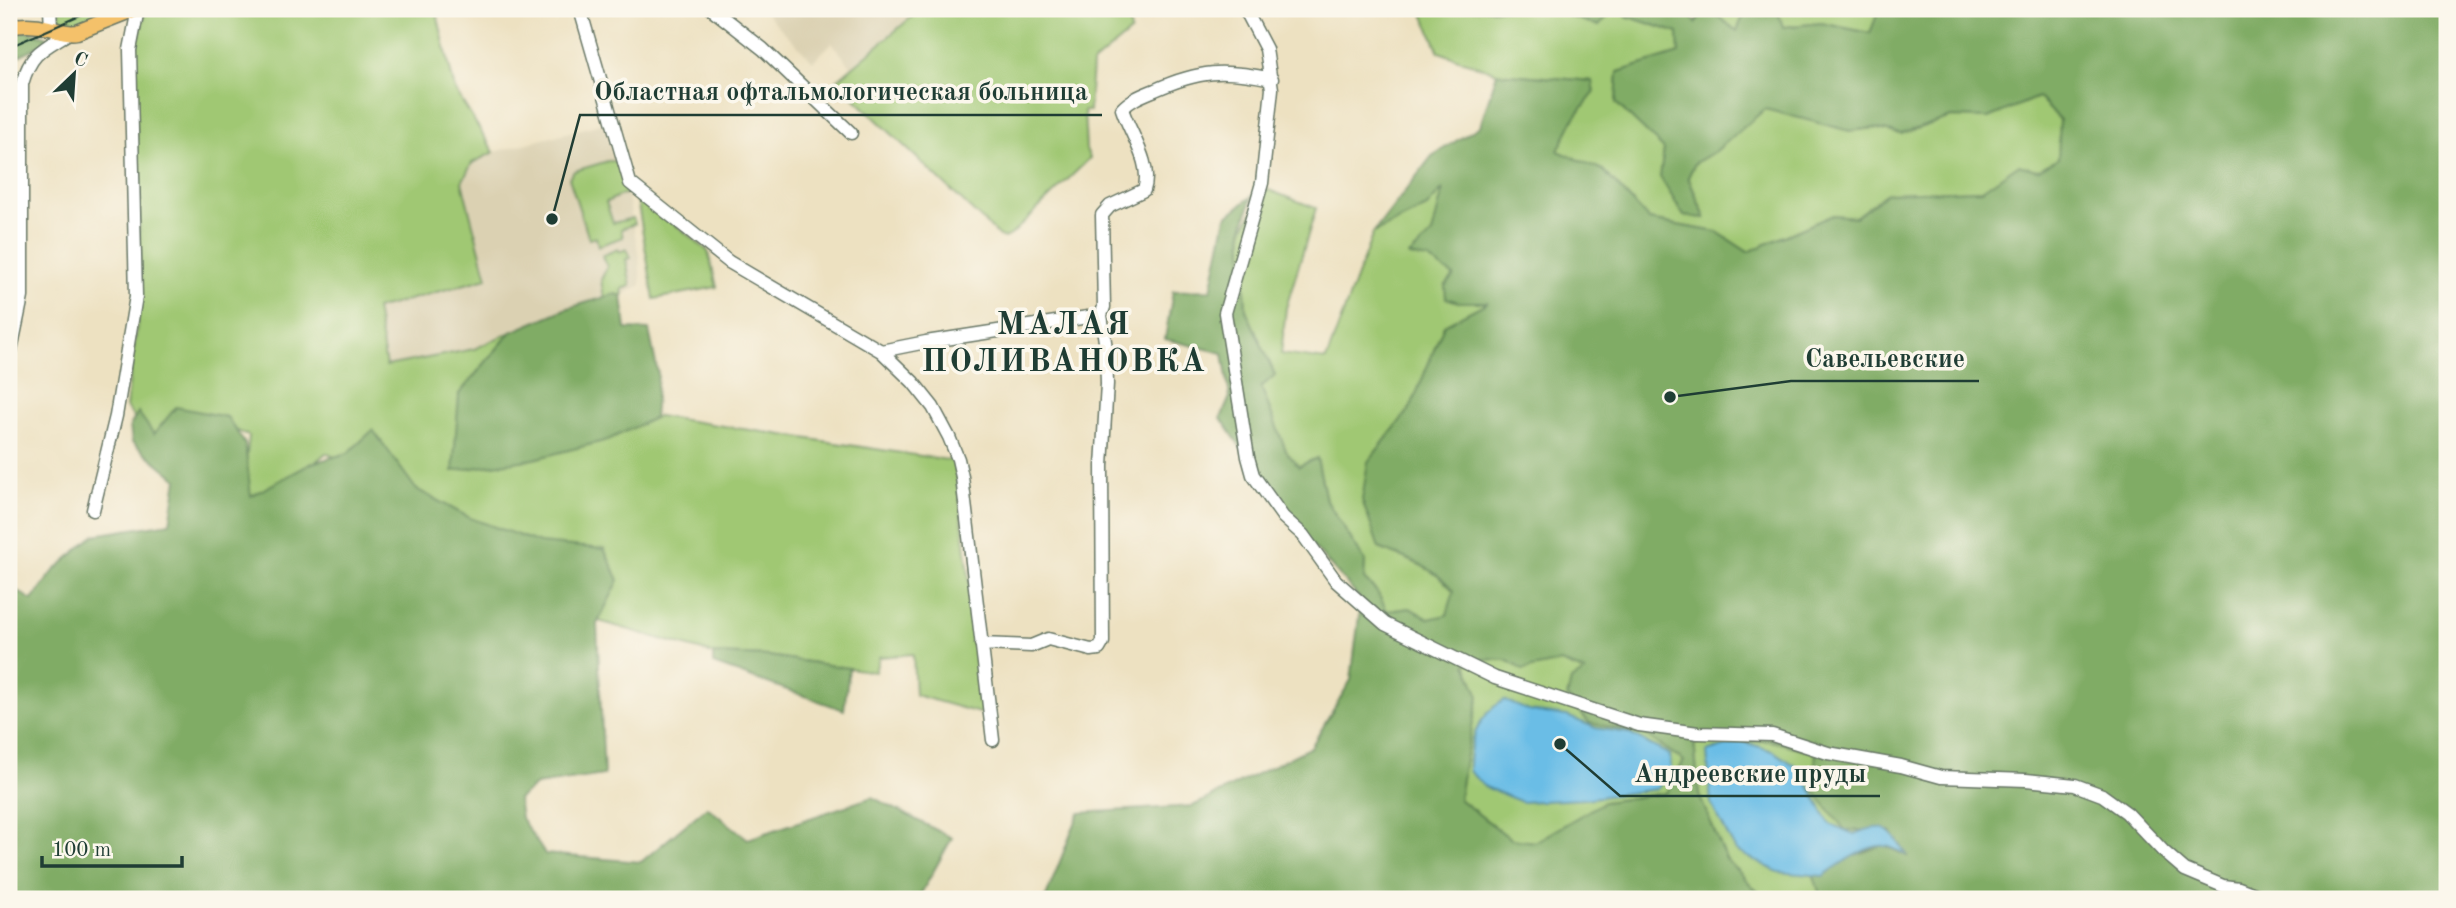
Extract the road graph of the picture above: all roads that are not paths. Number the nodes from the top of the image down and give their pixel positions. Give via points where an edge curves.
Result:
1 (50, 9) edge
2 (136, 9) edge
3 (580, 9) edge
4 (712, 9) edge
5 (1245, 9) edge
6 (9, 27) edge
7 (51, 28) junction
8 (67, 34) junction
9 (1272, 79) junction
10 (851, 133) dead end
11 (1101, 315) junction
12 (881, 352) junction
13 (9, 360) edge
14 (93, 510) dead end
15 (981, 644) junction
16 (993, 740) dead end
17 (2267, 899) edge

1 - 7 street
2 - 8 main road
2 - 14 street via 130,50 135,296 116,416
3 - 12 street via 630,183 729,262
4 - 10 street via 763,49
5 - 9 street via 1266,49
6 - 7 main road
7 - 8 main road
8 - 13 street via 28,63 22,84 22,297
9 - 11 street via 1235,73 1184,77 1122,109 1145,164 1146,184 1144,190 1110,206 1102,215
9 - 17 street via 1262,183 1225,313 1248,457 1253,475 1283,517 1303,535 1336,581 1385,624 1495,678 1639,725 1698,733 1772,735 1828,753 1941,777 2075,785 2102,795 2127,813 2185,870
11 - 12 street
11 - 15 street via 1107,384 1102,642 1099,649 1091,650 1048,639 1031,646
12 - 15 street via 933,407 958,458
15 - 16 street

